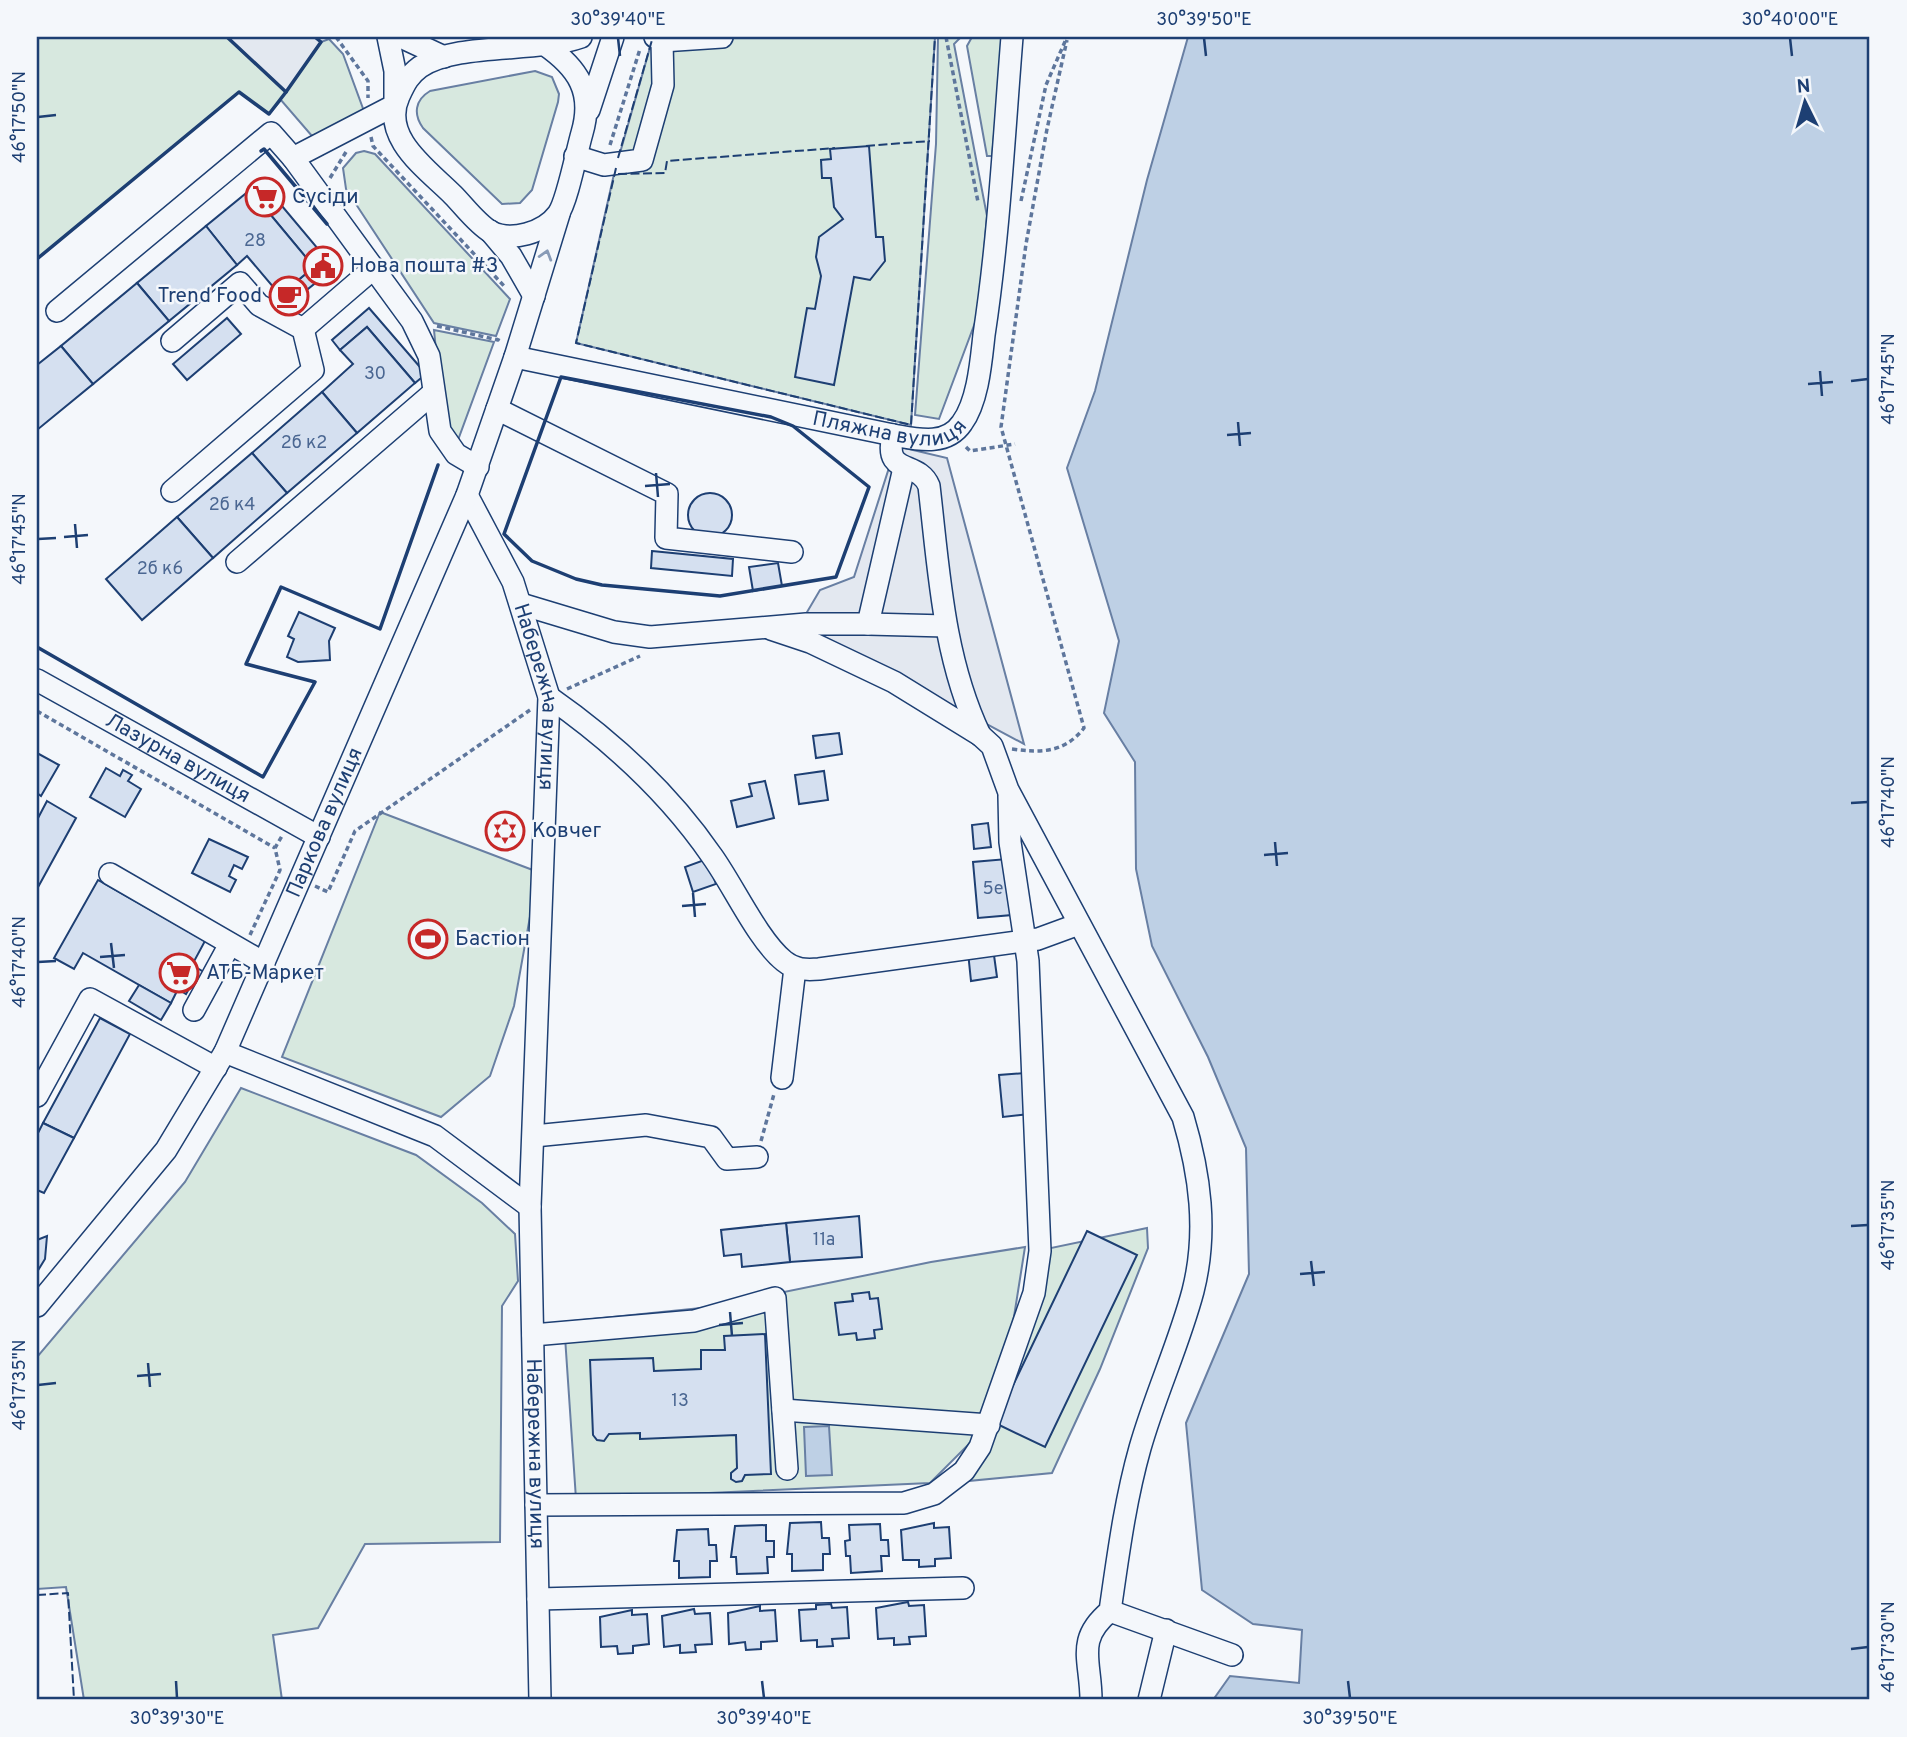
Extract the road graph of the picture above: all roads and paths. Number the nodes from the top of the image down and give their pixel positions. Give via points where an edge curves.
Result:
1 (388, 37) edge
2 (401, 37) edge
3 (581, 37) edge
4 (612, 37) edge
5 (722, 37) edge
6 (946, 37) edge
7 (1012, 37) edge
8 (1067, 37) edge
9 (653, 38) edge
10 (545, 45) junction
11 (444, 57) junction
12 (395, 105) junction
13 (589, 112) junction
14 (349, 148) dead end
15 (575, 156) junction
16 (293, 158) junction
17 (604, 165) junction
18 (319, 194) junction
19 (1020, 203) dead end
20 (559, 214) junction
21 (981, 215) dead end
22 (490, 231) junction
23 (374, 268) junction
24 (534, 296) junction
25 (57, 311) dead end
26 (412, 321) junction
27 (303, 329) junction
28 (502, 330) dead end
29 (172, 341) dead end
30 (515, 356) junction
31 (433, 393) junction
32 (497, 409) junction
33 (893, 435) junction
34 (969, 438) dead end
35 (1015, 444) dead end
36 (964, 445) dead end
37 (1004, 446) junction
38 (970, 451) dead end
39 (478, 467) junction
40 (904, 468) junction
41 (172, 491) dead end
42 (467, 495) junction
43 (792, 552) dead end
44 (237, 562) dead end
45 (521, 604) junction
46 (868, 624) junction
47 (946, 626) junction
48 (771, 629) junction
49 (646, 654) dead end
50 (37, 680) edge
51 (549, 696) junction
52 (37, 711) edge
53 (986, 741) junction
54 (1008, 790) junction
55 (319, 837) junction
56 (110, 874) dead end
57 (328, 891) dead end
58 (1079, 924) junction
59 (1026, 940) junction
60 (236, 947) junction
61 (264, 963) junction
62 (795, 968) junction
63 (194, 1010) dead end
64 (220, 1060) junction
65 (782, 1078) joint
66 (37, 1096) edge
67 (534, 1136) junction
68 (757, 1157) joint
69 (530, 1207) junction
70 (37, 1306) edge
71 (533, 1335) junction
72 (783, 1410) junction
73 (989, 1425) junction
74 (787, 1469) dead end
75 (536, 1505) junction
76 (963, 1588) dead end
77 (538, 1599) junction
78 (1110, 1611) junction
79 (1166, 1630) junction
80 (1232, 1655) dead end
81 (540, 1700) edge
82 (1091, 1700) edge
83 (1149, 1700) edge

1 - 12 street
2 - 11 street
3 - 10 street
4 - 13 street
5 - 9 street
6 - 21 path
7 - 33 street, Пляжна вулиця via 989,306 969,408 962,424 935,440
8 - 19 path via 1046,85
8 - 37 path via 1026,244 1001,427
9 - 17 path
9 - 17 street via 663,85 642,160
10 - 11 street
10 - 13 street via 567,60 582,84
11 - 12 street via 407,77
12 - 16 street
12 - 22 street via 397,131 407,149
13 - 15 street
14 - 18 path
15 - 17 street
15 - 20 street
16 - 18 street
16 - 25 street via 271,133
18 - 23 street
20 - 22 street via 525,234 508,237
24 -> 20 street, Паркова вулиця
22 - 24 street
23 - 26 street
23 - 27 street
24 - 30 street, Паркова вулиця
26 - 28 path via 498,340
26 - 31 street via 429,356
27 - 29 street via 259,305 240,283
27 - 41 street via 313,370
30 - 32 street, Паркова вулиця
30 - 33 street, Пляжна вулиця
31 - 39 street via 446,445
31 - 44 street
32 - 39 street, Паркова вулиця
32 - 43 street via 667,494 666,538
33 - 40 street via 892,456
34 - 36 path
35 - 37 path
37 - 38 path
37 - 53 path via 1084,728 1071,744 1036,752
39 - 42 street, Паркова вулиця
40 - 46 street
40 - 47 street via 920,474 929,486
42 - 45 street, Набережна вулиця
42 - 55 street, Паркова вулиця
45 - 48 street via 614,632 650,636
45 - 51 street, Набережна вулиця
46 - 47 street
46 - 48 street
47 - 53 street via 956,673
48 - 53 street via 894,682
49 - 51 path
50 - 55 street, Лазурна вулиця
51 - 57 path via 355,831
51 - 62 street via 601,733 651,782 712,855 774,951
51 - 67 street, Набережна вулиця
52 - 60 path via 275,848 281,870
53 - 54 street
54 - 58 street
54 - 59 street via 1010,842
55 - 61 street, Паркова вулиця
56 - 60 street
58 - 59 street
58 - 78 street via 1172,1091 1191,1143 1201,1200 1192,1293 1140,1448
59 - 62 street via 819,969
59 - 73 street via 1040,1251 1034,1293
60 - 61 street
60 - 63 street
61 - 64 street, Паркова вулиця
62 - 65 street
64 - 66 street via 90,999
64 - 69 street via 435,1136
64 - 70 street, Паркова вулиця via 166,1150
65 - 68 path
67 - 68 street via 646,1125 711,1138 727,1159
67 - 69 street, Набережна вулиця
69 - 71 street, Набережна вулиця
71 - 72 street via 694,1321 775,1298
71 - 75 street, Набережна вулиця
72 - 73 street
72 - 74 street
73 - 75 street via 964,1471 934,1494 904,1503
75 - 77 street, Набережна вулиця
76 - 77 street
77 - 81 street, Набережна вулиця
78 - 79 street
78 - 82 street via 1087,1638
79 - 80 street
79 - 83 street

